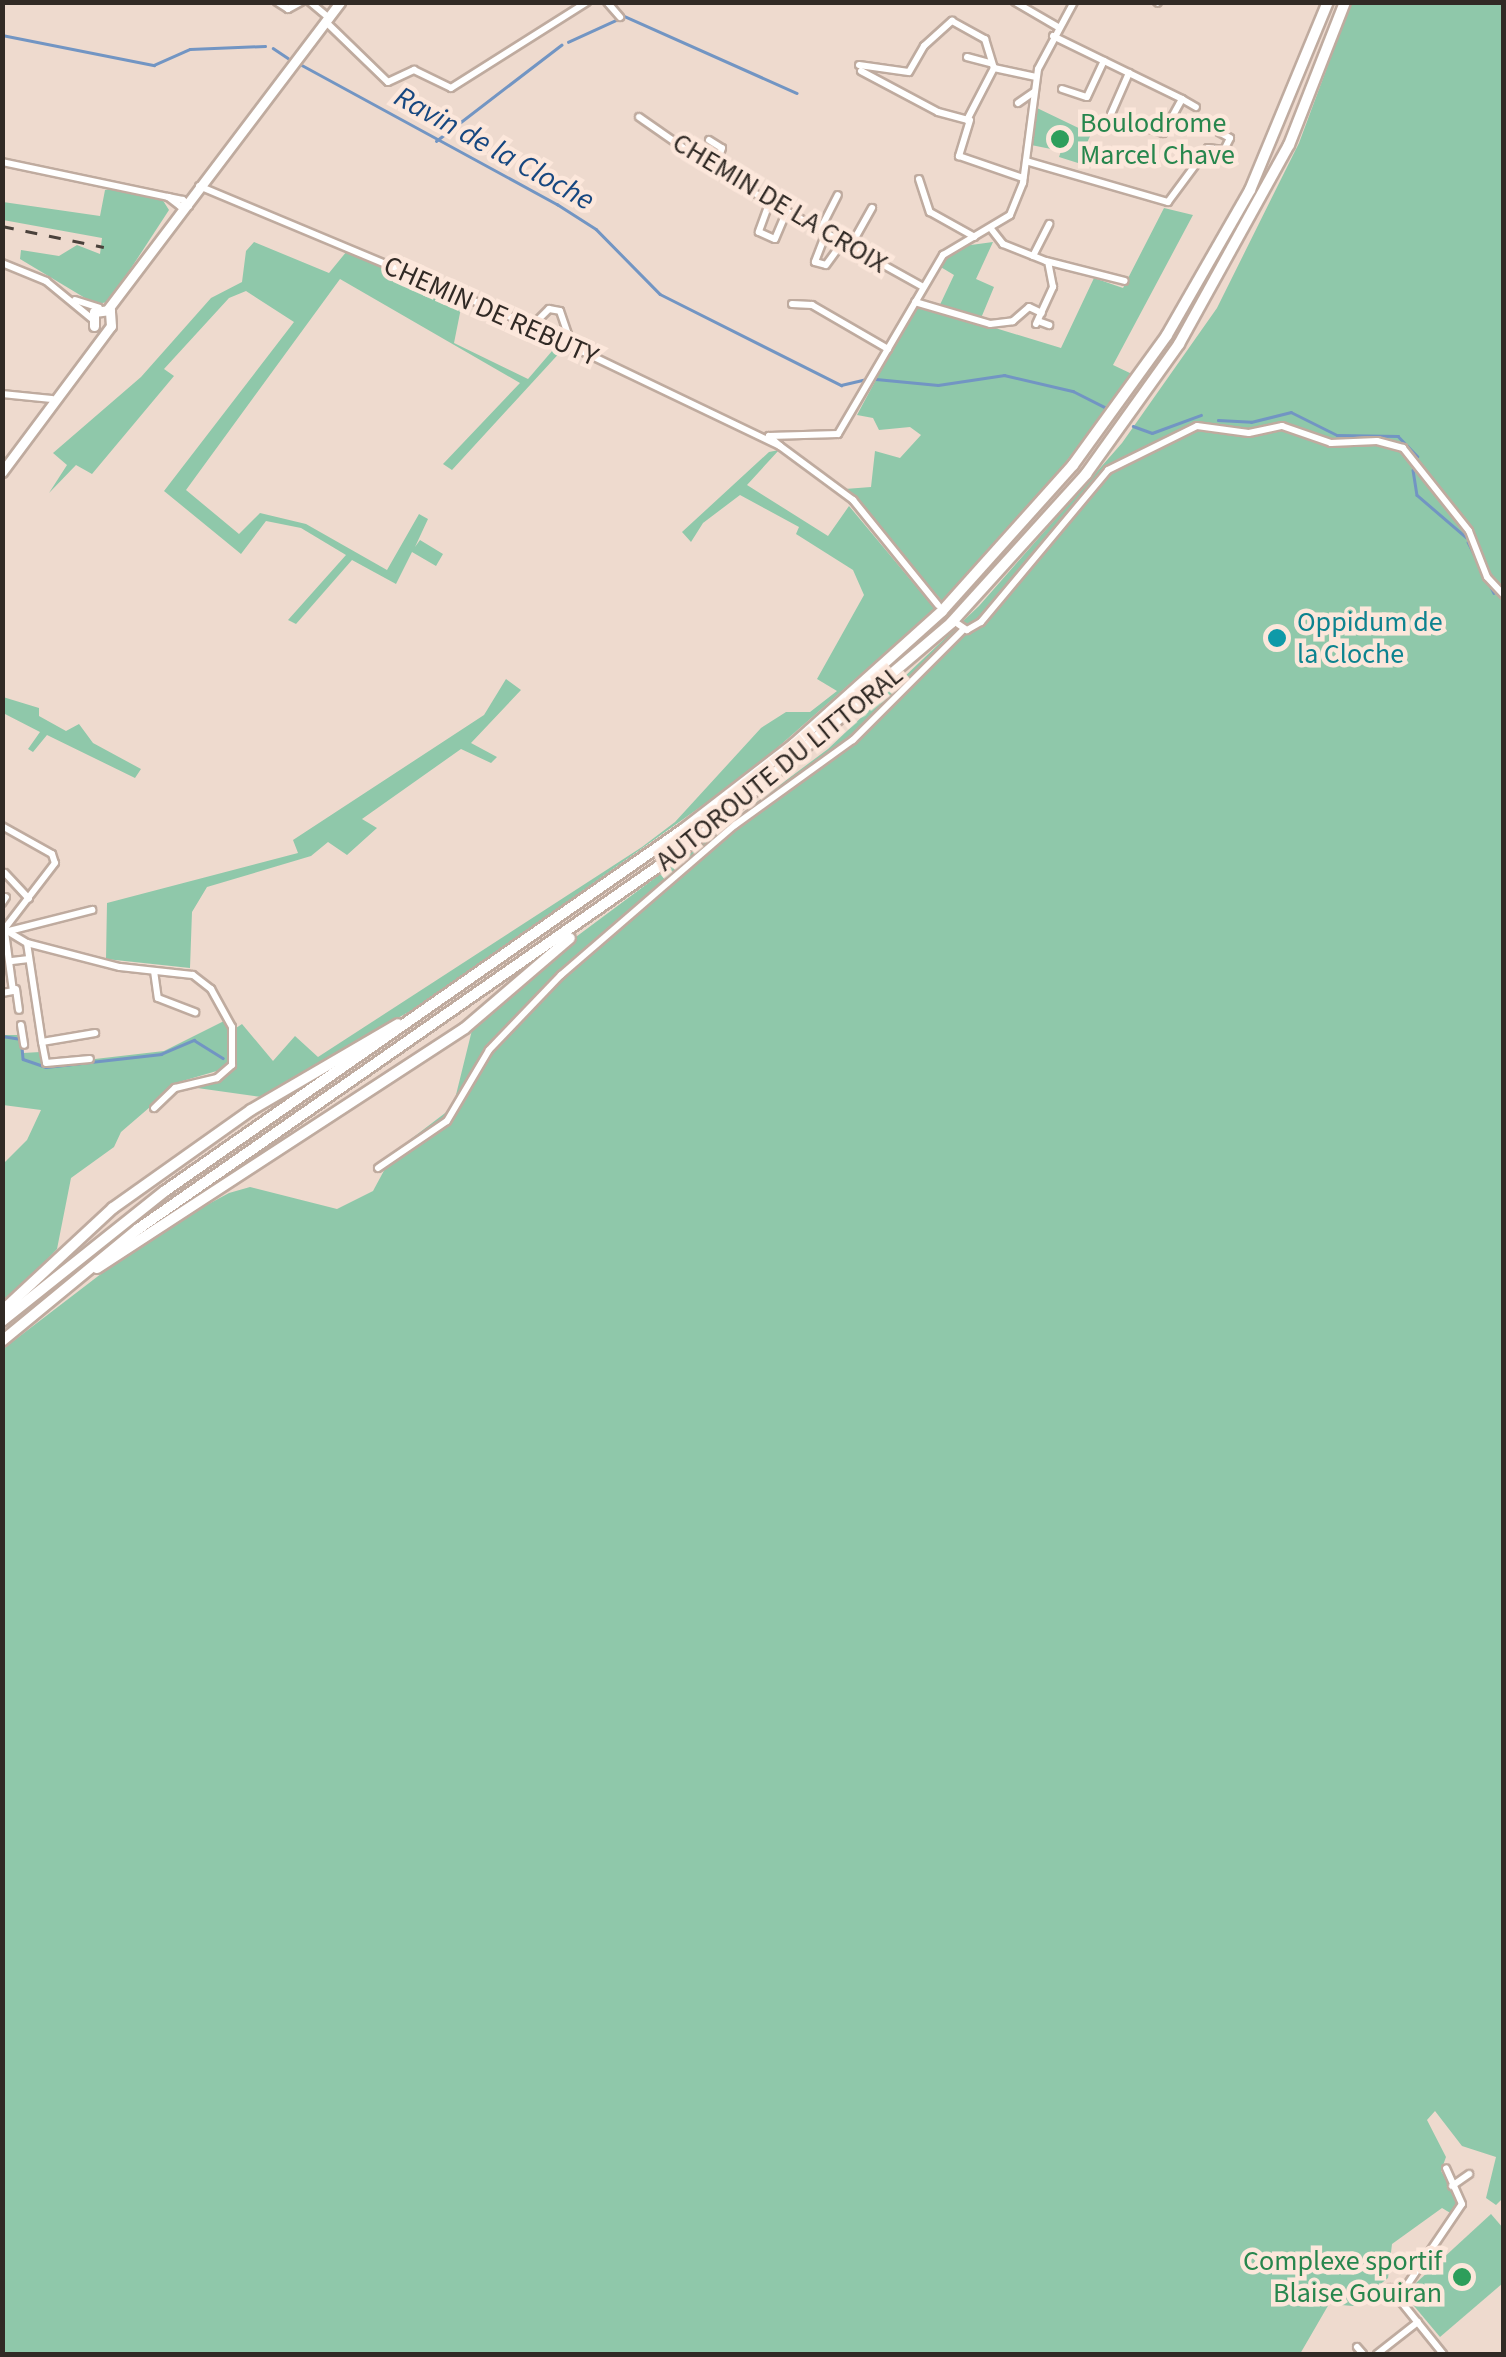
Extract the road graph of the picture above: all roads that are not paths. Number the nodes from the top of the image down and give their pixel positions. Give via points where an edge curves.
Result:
1 (277, 2) edge
2 (301, 2) edge
3 (310, 2) edge
4 (340, 2) edge
5 (587, 2) edge
6 (608, 2) edge
7 (1016, 2) edge
8 (1074, 2) edge
9 (1328, 2) edge
10 (1345, 2) edge
11 (620, 16) dead end
12 (327, 20) junction
13 (1058, 27) junction
14 (1053, 36) junction
15 (967, 57) dead end
16 (1106, 62) junction
17 (992, 66) junction
18 (1129, 73) junction
19 (1036, 77) junction
20 (1062, 88) dead end
21 (1034, 92) junction
22 (1182, 99) junction
23 (1091, 100) dead end
24 (1018, 102) dead end
25 (1196, 107) dead end
26 (1111, 114) dead end
27 (639, 117) dead end
28 (970, 120) junction
29 (1150, 129) dead end
30 (1217, 131) dead end
31 (710, 140) dead end
32 (1026, 160) junction
33 (2, 162) edge
34 (715, 170) junction
35 (1024, 178) junction
36 (920, 179) dead end
37 (200, 186) junction
38 (838, 195) dead end
39 (770, 200) junction
40 (186, 205) junction
41 (872, 208) dead end
42 (787, 212) junction
43 (1048, 224) dead end
44 (992, 230) junction
45 (823, 232) junction
46 (975, 238) junction
47 (846, 245) junction
48 (1033, 256) junction
49 (1048, 262) junction
50 (2, 263) edge
51 (1125, 282) dead end
52 (923, 288) junction
53 (65, 295) junction
54 (915, 302) junction
55 (792, 304) dead end
56 (107, 310) junction
57 (1039, 319) junction
58 (97, 325) junction
59 (1049, 326) dead end
60 (530, 328) junction
61 (573, 348) junction
62 (888, 349) junction
63 (2, 394) edge
64 (52, 400) junction
65 (765, 435) junction
66 (2, 472) edge
67 (1504, 595) edge
68 (938, 605) dead end
69 (2, 826) edge
70 (695, 841) junction
71 (5, 874) dead end
72 (29, 899) junction
73 (92, 910) dead end
74 (5, 932) edge
75 (542, 932) junction
76 (26, 943) junction
77 (29, 959) junction
78 (14, 972) dead end
79 (154, 972) junction
80 (16, 988) dead end
81 (2, 993) edge
82 (35, 996) junction
83 (18, 999) junction
84 (20, 1010) dead end
85 (195, 1012) dead end
86 (22, 1025) dead end
87 (40, 1032) junction
88 (95, 1033) dead end
89 (23, 1035) junction
90 (42, 1042) junction
91 (24, 1045) dead end
92 (90, 1059) dead end
93 (154, 1108) dead end
94 (378, 1168) dead end
95 (2, 1311) edge
96 (2, 1321) edge
97 (16, 1328) junction
98 (2, 1341) edge
99 (1446, 2168) dead end
100 (1469, 2174) dead end
101 (1452, 2186) junction
102 (1390, 2288) dead end
103 (1398, 2297) junction
104 (1418, 2322) junction
105 (1357, 2347) dead end
106 (1363, 2354) edge
107 (1377, 2354) edge
108 (1443, 2354) edge

1 - 2 street via 288,9
3 - 12 street
4 - 12 main road
5 - 12 street via 451,88 414,70 388,82
6 - 11 street
7 - 13 street
8 - 13 street
9 - 75 highway, AUTOROUTE DU LITTORAL via 1278,133 1194,293 1107,422 1011,539 794,744
10 - 70 highway, AUTOROUTE DU LITTORAL via 1240,242 1179,344 1086,474 922,650
12 - 37 main road
13 - 14 street
14 - 16 street
14 - 19 street
15 - 17 street
16 - 18 street
16 - 20 street via 1087,98
16 - 23 street
17 - 19 street
17 - 28 street
17 - 28 street via 982,35 950,21 922,48 912,71 860,68 938,112
18 - 22 street
18 - 26 street
19 - 21 street
21 - 24 street
21 - 32 street
22 - 25 street
22 - 29 street via 1164,133
27 - 34 street, CHEMIN DE LA CROIX
28 - 35 street via 960,158
30 - 32 street via 1230,138 1224,150 1207,149 1168,202
31 - 34 street via 722,148
32 - 35 street
33 - 40 street
34 - 39 street, CHEMIN DE LA CROIX
35 - 44 street via 1013,211
36 - 46 street via 930,212
37 - 40 main road
37 - 60 street, CHEMIN DE REBUTY
38 - 45 street
39 - 42 street, CHEMIN DE LA CROIX
39 - 42 street via 758,232 775,240
40 - 56 main road
41 - 47 street
42 - 45 street, CHEMIN DE LA CROIX
43 - 48 street
44 - 46 street
44 - 48 street via 1003,244
45 - 47 street, CHEMIN DE LA CROIX
45 - 47 street via 814,262 826,266
46 - 52 street via 946,251
47 - 52 street, CHEMIN DE LA CROIX
48 - 49 street
49 - 51 street
49 - 57 street via 1054,284
50 - 53 street
52 - 54 street
53 - 56 street
53 - 58 street
54 - 57 street via 990,324 1013,322 1028,307
54 - 62 street
55 - 62 street via 812,304
56 - 58 main road
56 - 58 main road
57 - 59 street
58 - 64 main road
60 - 61 street, CHEMIN DE REBUTY
60 - 61 street via 549,309 560,311
61 - 65 street, CHEMIN DE REBUTY
62 - 65 street via 838,434
63 - 64 street
64 - 66 main road
65 - 68 street, CHEMIN DE REBUTY via 852,500
67 - 94 street via 1482,567 1470,532 1403,448 1377,441 1324,442 1288,426 1176,432 1108,470 981,622 961,626 853,740 735,825 561,976 489,1050 447,1121
69 - 72 street via 55,862
70 - 97 highway, AUTOROUTE DU LITTORAL via 154,1218
70 - 97 highway via 466,1028 245,1178 143,1236
71 - 72 street
72 - 74 street
73 - 74 street
74 - 76 street
74 - 81 street via 13,992
75 - 95 highway via 251,1110 86,1228
75 - 96 highway, AUTOROUTE DU LITTORAL via 152,1200
76 - 77 street
76 - 79 street
77 - 78 street via 12,956
77 - 82 street
79 - 85 street via 158,998 181,1001 188,1014
79 - 93 street via 193,974 211,989 229,1014 235,1045 226,1073 182,1084
80 - 83 street
82 - 83 street
82 - 87 street
83 - 84 street
86 - 89 street
87 - 89 street
87 - 90 street
88 - 90 street
89 - 91 street
90 - 92 street via 46,1063
97 - 98 highway, AUTOROUTE DU LITTORAL
99 - 101 street
100 - 101 street
101 - 103 street via 1462,2204
102 - 103 street
103 - 104 street
104 - 107 street
104 - 108 street
105 - 106 street

